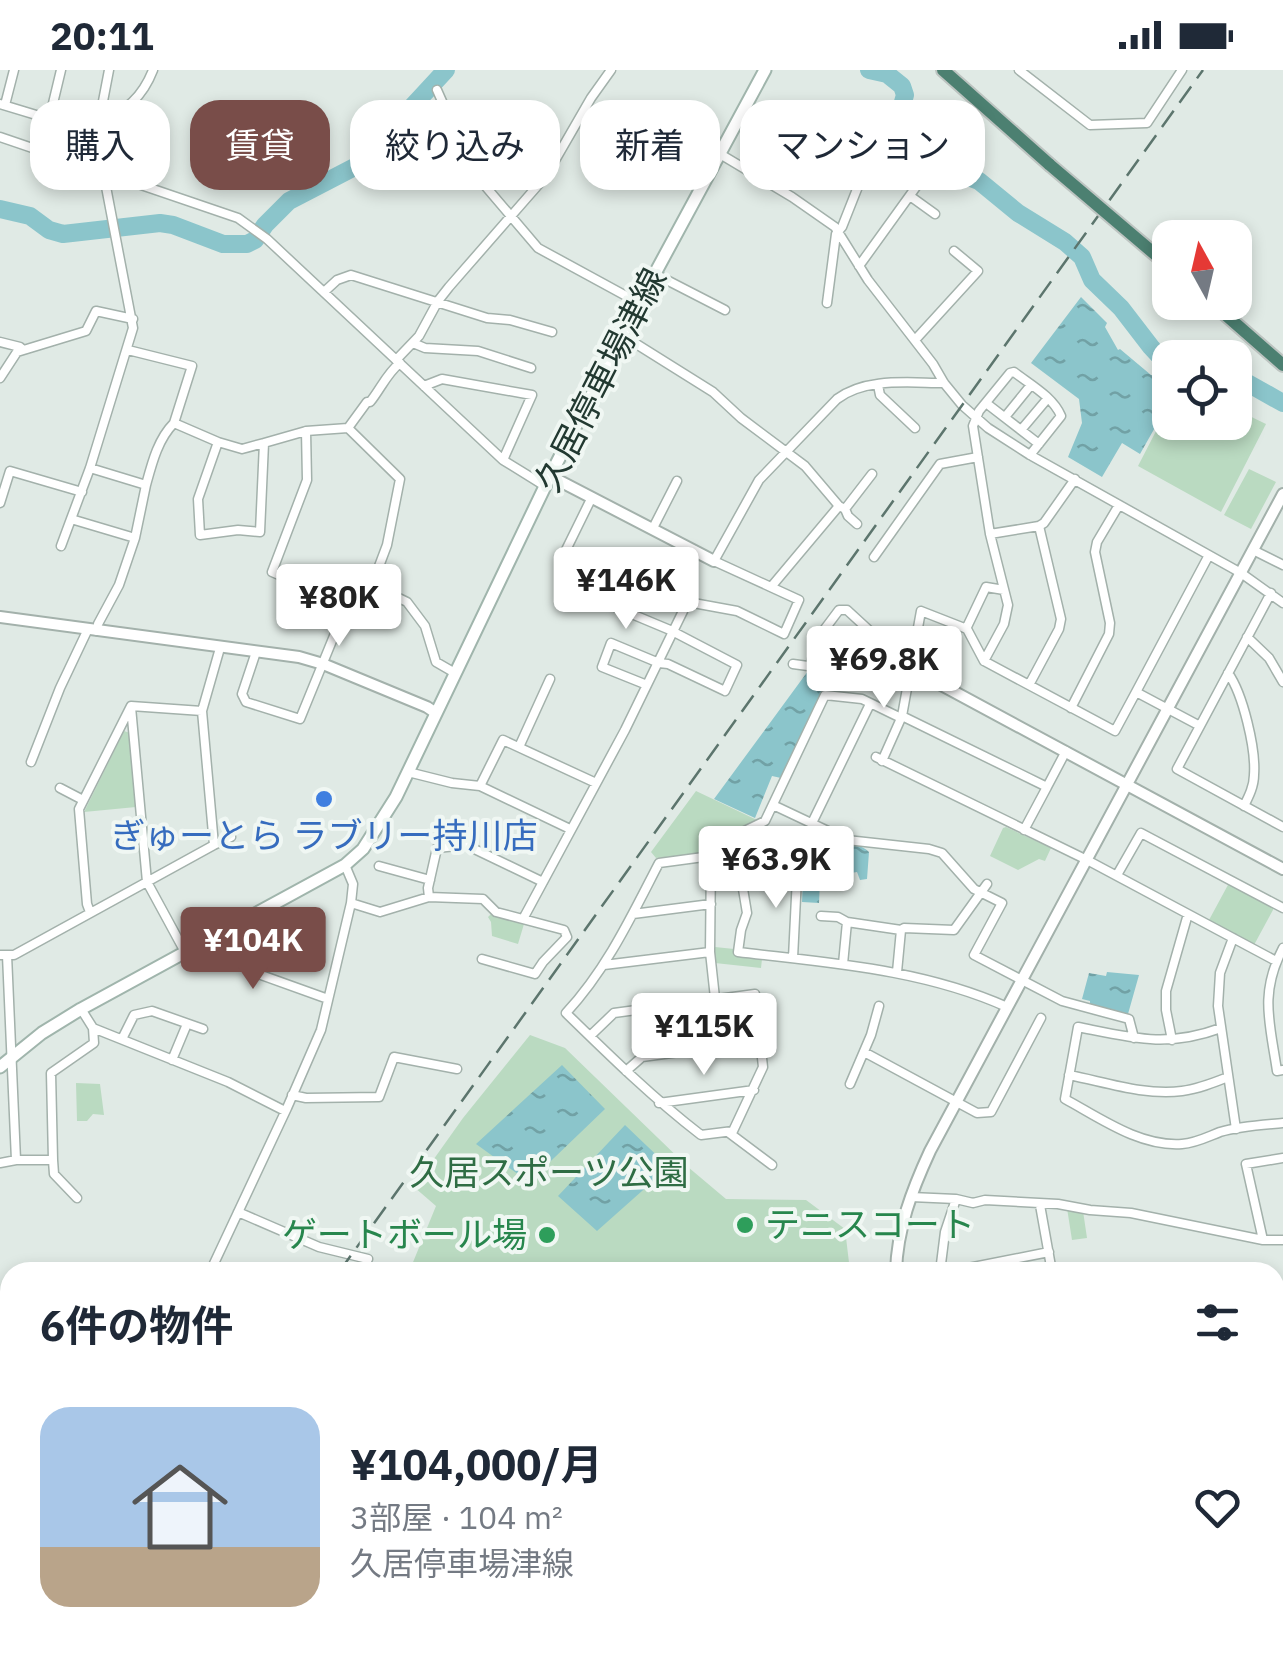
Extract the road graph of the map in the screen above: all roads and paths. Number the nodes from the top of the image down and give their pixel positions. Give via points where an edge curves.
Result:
1 (14, 70) edge
2 (62, 70) edge
3 (109, 70) edge
4 (153, 70) edge
5 (611, 70) edge
6 (764, 70) edge
7 (943, 70) edge
8 (952, 70) edge
9 (1020, 70) edge
10 (1182, 70) edge
11 (437, 90) dead end
12 (56, 100) edge
13 (103, 100) edge
14 (135, 100) edge
15 (979, 100) joint
16 (2, 105) edge
17 (985, 105) edge
18 (30, 114) edge
19 (0, 137) edge
20 (30, 147) edge
21 (720, 154) joint
22 (107, 190) edge
23 (157, 190) edge
24 (700, 190) edge
25 (857, 190) edge
26 (914, 190) edge
27 (910, 196) junction
28 (935, 214) dead end
29 (510, 217) junction
30 (838, 231) junction
31 (954, 250) dead end
32 (1152, 253) edge
33 (859, 266) junction
34 (655, 274) junction
35 (324, 292) junction
36 (438, 301) junction
37 (827, 303) dead end
38 (639, 304) junction
39 (725, 310) dead end
40 (133, 319) junction
41 (1232, 320) edge
42 (552, 332) dead end
43 (622, 335) junction
44 (915, 340) junction
45 (412, 343) junction
46 (1, 344) edge
47 (23, 350) junction
48 (128, 350) junction
49 (398, 361) junction
50 (1283, 365) edge
51 (530, 368) dead end
52 (0, 378) edge
53 (944, 384) junction
54 (1031, 384) junction
55 (878, 385) junction
56 (424, 386) junction
57 (1048, 398) junction
58 (986, 402) junction
59 (1004, 416) junction
60 (976, 417) junction
61 (174, 423) junction
62 (348, 428) junction
63 (914, 428) dead end
64 (1021, 430) junction
65 (306, 431) junction
66 (992, 431) junction
67 (218, 442) junction
68 (1010, 442) junction
69 (264, 443) junction
70 (1039, 444) junction
71 (787, 450) junction
72 (1030, 454) junction
73 (978, 457) junction
74 (503, 460) junction
75 (90, 468) junction
76 (872, 474) dead end
77 (1074, 479) junction
78 (548, 481) junction
79 (677, 482) dead end
80 (146, 485) junction
81 (82, 492) junction
82 (1283, 495) edge
83 (592, 497) junction
84 (0, 504) edge
85 (1119, 505) junction
86 (842, 508) junction
87 (71, 518) junction
88 (857, 524) dead end
89 (1039, 526) junction
90 (653, 528) junction
91 (800, 530) dead end
92 (990, 534) junction
93 (135, 538) junction
94 (810, 539) junction
95 (61, 546) dead end
96 (1253, 550) junction
97 (1209, 556) junction
98 (874, 557) dead end
99 (714, 561) junction
100 (1283, 565) edge
101 (1241, 573) junction
102 (771, 587) junction
103 (1004, 590) junction
104 (1271, 593) junction
105 (602, 602) dead end
106 (690, 603) junction
107 (1283, 604) edge
108 (0, 617) edge
109 (966, 629) junction
110 (92, 630) junction
111 (674, 634) junction
112 (1246, 638) junction
113 (220, 648) junction
114 (256, 652) junction
115 (984, 661) junction
116 (659, 663) junction
117 (322, 664) junction
118 (792, 664) dead end
119 (811, 666) junction
120 (864, 671) junction
121 (1228, 672) junction
122 (455, 674) junction
123 (910, 674) junction
124 (550, 679) dead end
125 (1283, 682) edge
126 (647, 685) junction
127 (1029, 685) junction
128 (1136, 692) junction
129 (870, 704) junction
130 (131, 706) junction
131 (1071, 708) junction
132 (1168, 710) junction
133 (202, 711) junction
134 (436, 713) junction
135 (902, 717) junction
136 (1200, 726) junction
137 (519, 747) junction
138 (1066, 751) junction
139 (31, 762) dead end
140 (408, 772) junction
141 (596, 783) junction
142 (1127, 785) junction
143 (480, 786) junction
144 (1047, 787) junction
145 (60, 788) dead end
146 (83, 800) junction
147 (773, 805) junction
148 (1244, 806) junction
149 (812, 823) junction
150 (1283, 827) edge
151 (570, 829) junction
152 (1024, 830) junction
153 (734, 835) junction
154 (231, 837) dead end
155 (214, 845) junction
156 (711, 856) junction
157 (1086, 860) junction
158 (345, 865) junction
159 (379, 866) dead end
160 (1283, 868) edge
161 (1118, 876) junction
162 (430, 880) junction
163 (147, 882) junction
164 (543, 882) junction
165 (742, 883) junction
166 (984, 888) junction
167 (429, 897) junction
168 (351, 902) junction
169 (711, 904) junction
170 (1283, 908) edge
171 (90, 912) junction
172 (633, 914) junction
173 (1188, 914) junction
174 (821, 916) dead end
175 (523, 919) junction
176 (847, 922) junction
177 (226, 929) junction
178 (900, 930) junction
179 (1233, 938) junction
180 (1283, 948) edge
181 (185, 952) junction
182 (710, 952) junction
183 (3, 955) edge
184 (793, 958) junction
185 (482, 960) dead end
186 (1276, 961) junction
187 (843, 964) junction
188 (604, 965) junction
189 (897, 972) junction
190 (1022, 980) junction
191 (328, 998) junction
192 (715, 998) junction
193 (879, 1006) dead end
194 (1007, 1007) junction
195 (81, 1009) junction
196 (1041, 1018) dead end
197 (187, 1024) junction
198 (93, 1028) junction
199 (203, 1028) dead end
200 (1221, 1028) junction
201 (590, 1036) junction
202 (1134, 1038) junction
203 (122, 1040) junction
204 (1172, 1040) junction
205 (760, 1041) junction
206 (864, 1052) junction
207 (11, 1057) junction
208 (172, 1060) junction
209 (0, 1067) edge
210 (457, 1069) dead end
211 (1283, 1070) edge
212 (626, 1071) junction
213 (1069, 1075) junction
214 (1228, 1077) junction
215 (850, 1084) dead end
216 (754, 1090) junction
217 (292, 1095) junction
218 (956, 1102) junction
219 (659, 1103) junction
220 (284, 1111) junction
221 (1282, 1126) edge
222 (1236, 1128) junction
223 (727, 1132) junction
224 (1283, 1158) edge
225 (16, 1160) junction
226 (54, 1160) junction
227 (0, 1162) edge
228 (772, 1165) dead end
229 (910, 1197) junction
230 (76, 1198) dead end
231 (956, 1199) junction
232 (1040, 1205) junction
233 (238, 1212) junction
234 (1263, 1240) junction
235 (1283, 1240) edge
236 (1048, 1252) junction
237 (215, 1262) edge
238 (366, 1262) edge
239 (897, 1262) edge
240 (941, 1262) edge
241 (998, 1262) edge
242 (1050, 1262) edge

1 - 16 street
2 - 12 street
3 - 13 street
4 - 14 street
5 - 29 street via 546,176
6 - 21 main road, 久居停車場津線
7 - 15 highway
8 - 15 highway
9 - 10 street via 1090,125 1147,122
11 - 29 street via 452,147
16 - 18 street
17 - 32 highway, bridge
19 - 20 street
21 - 30 street
22 - 40 street
23 - 35 street via 238,218
24 - 34 main road, 久居停車場津線
25 - 30 street
26 - 27 street
27 - 28 street
27 - 33 street
29 - 36 street
29 - 38 street via 538,248
30 - 33 street
30 - 37 street
31 - 44 street via 978,271
33 - 44 street
34 - 38 main road, 久居停車場津線
34 - 39 street
35 - 36 street via 351,276
35 - 49 street
36 - 42 street
36 - 45 street
38 - 43 main road, 久居停車場津線
40 - 47 street via 96,311 86,331
40 - 48 street
41 - 50 highway
43 - 71 street via 704,385
43 - 78 main road, 久居停車場津線
44 - 53 street
45 - 49 street
45 - 51 street via 478,351
46 - 47 street
47 - 52 street
48 - 61 street via 192,366
48 - 75 street
49 - 56 street
49 - 62 street
53 - 55 street
53 - 60 street
54 - 57 street
54 - 58 street via 1010,373
54 - 59 street
55 - 63 street via 880,396
55 - 71 street via 844,394
56 - 74 street
56 - 74 street via 442,378 532,395
57 - 64 street
57 - 70 street via 1062,416
58 - 59 street
58 - 60 street
59 - 64 street
59 - 66 street
60 - 66 street
60 - 73 street
61 - 67 street
61 - 80 street
62 - 65 street
62 - 122 street via 400,479 372,586 407,602 425,626 436,662
64 - 68 street
64 - 70 street
65 - 69 street
65 - 117 street via 306,480 272,572 347,604
66 - 68 street
67 - 69 street via 242,449
67 - 69 street via 200,492 200,534 260,532
68 - 72 street
70 - 72 street
71 - 86 street
71 - 99 street via 752,490
72 - 77 street
73 - 92 street
73 - 98 street via 940,464
74 - 78 street
75 - 80 street
75 - 81 street
76 - 86 street
77 - 85 street
77 - 89 street
78 - 83 street
78 - 122 main road, 久居停車場津線
79 - 90 street
80 - 93 street
81 - 84 street via 10,471
81 - 87 street
82 - 96 street
83 - 90 street
83 - 106 street via 566,552
85 - 97 street
85 - 131 street via 1095,552 1109,634
86 - 88 street
86 - 94 street
87 - 93 street
87 - 95 street
89 - 92 street
89 - 127 street via 1060,625
90 - 99 street
91 - 94 street
92 - 103 street
93 - 110 street
94 - 102 street
96 - 100 street
96 - 101 street
97 - 101 street
97 - 128 street
99 - 102 street
101 - 104 street
101 - 132 street
102 - 106 street via 800,600 784,634 737,611
103 - 109 street via 986,587
103 - 115 street via 1006,618
104 - 107 street
104 - 112 street
105 - 111 street
106 - 111 street
108 - 110 street
109 - 115 street
109 - 123 street via 921,611
110 - 113 street
110 - 139 street
111 - 116 street
111 - 116 street via 737,665 724,691
112 - 121 street
112 - 125 street
113 - 114 street
113 - 133 street
114 - 117 street
114 - 117 street via 242,694 246,702 300,719
115 - 127 street
116 - 126 street
116 - 126 street via 612,643 602,666
117 - 134 street
118 - 119 street
119 - 120 street
119 - 120 street via 815,642 839,610 846,610 872,633
120 - 123 street
121 - 136 street
121 - 148 street via 1254,763
122 - 134 main road, 久居停車場津線
123 - 135 street
123 - 138 street
124 - 137 street
126 - 141 street
127 - 131 street
128 - 131 street via 1114,731
128 - 132 street
129 - 135 street
129 - 147 street via 825,695
129 - 149 street
130 - 133 street
130 - 146 street
130 - 163 street
132 - 136 street
132 - 142 street
133 - 155 street
134 - 140 main road, 久居停車場津線
135 - 144 street
135 - 152 street via 879,759
136 - 148 street via 1176,769
137 - 141 street
137 - 143 street via 503,740
138 - 142 street
138 - 144 street
140 - 143 street
140 - 158 main road, 久居停車場津線 via 375,832
141 - 151 street
142 - 157 street
142 - 160 street
143 - 151 street
144 - 152 street
145 - 146 street
146 - 171 street
147 - 149 street
147 - 153 street via 763,824
148 - 150 street
149 - 166 street via 854,842 936,850 974,889
151 - 164 street
152 - 157 street
153 - 156 street
153 - 165 street
154 - 155 street
155 - 163 street
156 - 169 street
156 - 172 street via 658,863
157 - 161 street
157 - 190 street
158 - 168 street
158 - 177 main road, 久居停車場津線
159 - 162 street
161 - 170 street via 1141,832
161 - 173 street
162 - 164 street via 437,848 466,845
162 - 167 street
163 - 171 street
163 - 181 street
164 - 175 street
165 - 184 street via 747,913 738,952
165 - 184 street via 796,877
166 - 178 street via 954,930
166 - 190 street via 1002,902 974,955
167 - 168 street via 380,912
167 - 175 street via 483,898 496,912
168 - 191 street
169 - 172 street
169 - 182 street
171 - 183 street
172 - 188 street
173 - 179 street
173 - 204 street via 1166,991
174 - 176 street
175 - 185 street via 564,930 567,937 536,974
176 - 178 street
176 - 187 street
177 - 181 main road, 久居停車場津線
177 - 191 street via 250,972
178 - 189 street
179 - 186 street
179 - 200 street via 1220,974
180 - 186 street
181 - 195 main road, 久居停車場津線
182 - 188 street
182 - 192 street
183 - 207 street
184 - 187 street
186 - 211 street via 1267,1000 1277,1071
187 - 189 street
188 - 201 street via 566,1012
189 - 194 street
190 - 194 street
190 - 202 street via 1062,1001 1129,1019
191 - 217 street
192 - 201 street via 614,1013
192 - 205 street via 755,994
193 - 206 street
194 - 218 street
195 - 198 street
195 - 207 main road, 久居停車場津線
196 - 218 street via 990,1112 977,1114
197 - 199 street
197 - 203 street via 142,1013 134,1015
197 - 208 street
198 - 203 street
198 - 226 street via 94,1044 51,1073
200 - 204 street
200 - 214 street
201 - 212 street
202 - 204 street
202 - 213 street via 1078,1027
203 - 208 street
205 - 212 street via 642,1057
205 - 216 street via 763,1067
206 - 215 street
206 - 218 street
207 - 209 main road, 久居停車場津線
207 - 225 street
208 - 220 street
210 - 217 street via 394,1058 379,1097
212 - 219 street
213 - 214 street via 1171,1092
213 - 222 street via 1065,1099 1150,1141 1183,1144
214 - 222 street
216 - 219 street
216 - 223 street
217 - 220 street
218 - 229 street
219 - 223 street via 702,1135
220 - 233 street
221 - 222 street
223 - 228 street
224 - 234 street via 1246,1164
225 - 226 street
225 - 227 street
226 - 230 street via 54,1174
229 - 231 street
229 - 239 street
231 - 232 street
231 - 240 street
232 - 234 street via 1131,1213
232 - 236 street
233 - 237 street
233 - 238 street
234 - 235 street
236 - 241 street
236 - 242 street

